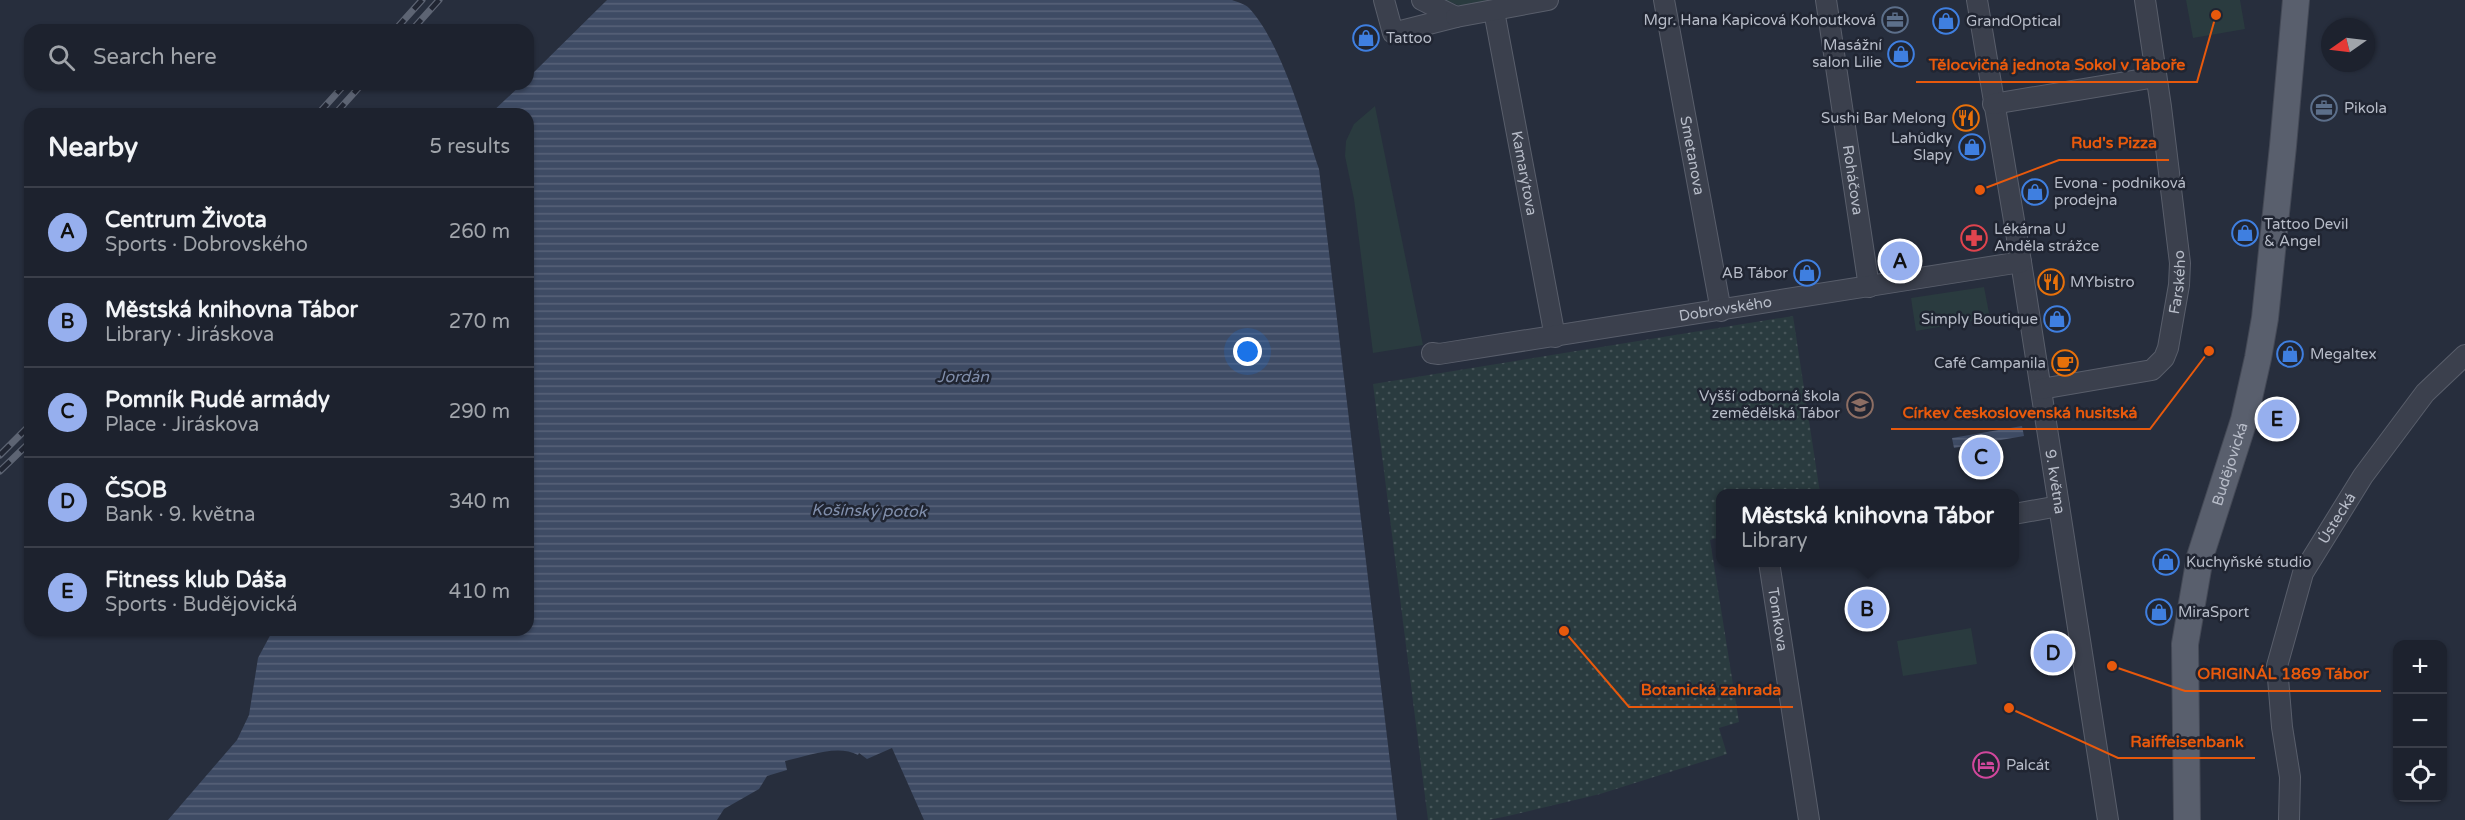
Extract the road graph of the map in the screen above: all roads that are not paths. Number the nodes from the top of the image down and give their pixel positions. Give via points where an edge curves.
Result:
1 (1384, 0) edge
2 (1422, 0) edge
3 (1548, 0) edge
4 (1664, 0) edge
5 (1826, 0) edge
6 (1977, 0) edge
7 (2145, 0) edge
8 (2296, 0) edge
9 (1494, 11) junction
10 (1456, 17) junction
11 (2156, 77) junction
12 (1993, 104) junction
13 (2021, 262) junction
14 (1869, 287) junction
15 (1721, 311) junction
16 (1554, 337) junction
17 (1432, 353) dead end
18 (2465, 355) edge
19 (2041, 389) junction
20 (2059, 506) junction
21 (2019, 513) edge
22 (1770, 567) edge
23 (1809, 820) edge
24 (2108, 820) edge
25 (2187, 820) edge
26 (2289, 820) edge

1 - 10 street via 1394,33
2 - 10 street
3 - 9 street
4 - 15 street, Smetanova
5 - 14 street, Roháčova
6 - 12 street, 9. května
7 - 11 street, Farského
8 - 25 main road, Budějovická via 2265,318 2241,430 2200,557 2185,644
9 - 10 street
9 - 16 street, Kamarýtova
11 - 12 street
11 - 19 street, Farského via 2180,263 2168,348 2152,370
12 - 13 street, 9. května
13 - 14 street, Dobrovského
13 - 19 street, 9. května
14 - 15 street, Dobrovského
15 - 16 street, Dobrovského
16 - 17 street, Dobrovského
18 - 26 street, Ústecká via 2425,393 2363,476 2303,573 2277,666 2290,777
19 - 20 street, 9. května
20 - 21 street
20 - 24 street, 9. května
22 - 23 street, Tomkova

